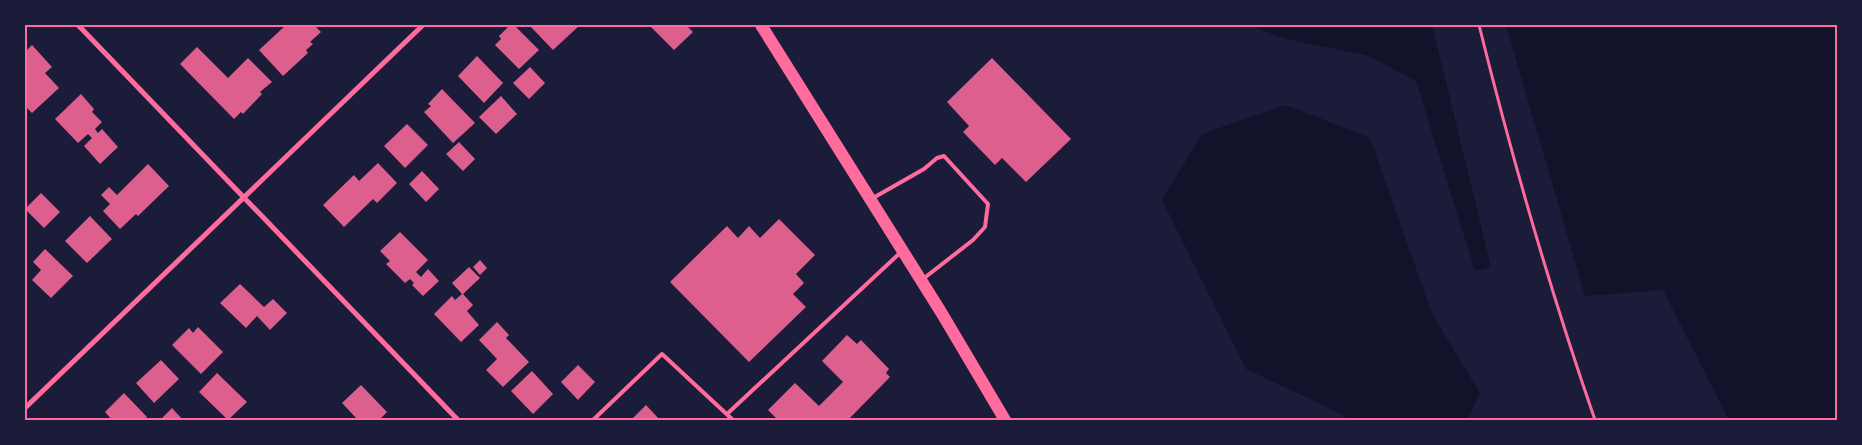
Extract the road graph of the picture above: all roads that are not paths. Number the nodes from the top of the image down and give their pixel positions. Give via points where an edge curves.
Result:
1 (78, 25) edge
2 (423, 25) edge
3 (762, 25) edge
4 (244, 198) junction
5 (871, 199) junction
6 (903, 250) junction
7 (922, 280) junction
8 (25, 408) edge
9 (727, 414) junction
10 (458, 420) edge
11 (593, 420) edge
12 (733, 420) edge
13 (1005, 420) edge

1 - 4 street
2 - 4 street
3 - 5 main road
4 - 8 street
4 - 10 street
5 - 6 main road
5 - 7 lane via 944,156 988,204 985,227
6 - 7 main road
6 - 9 lane
7 - 13 main road
9 - 11 lane via 662,354
9 - 12 lane

